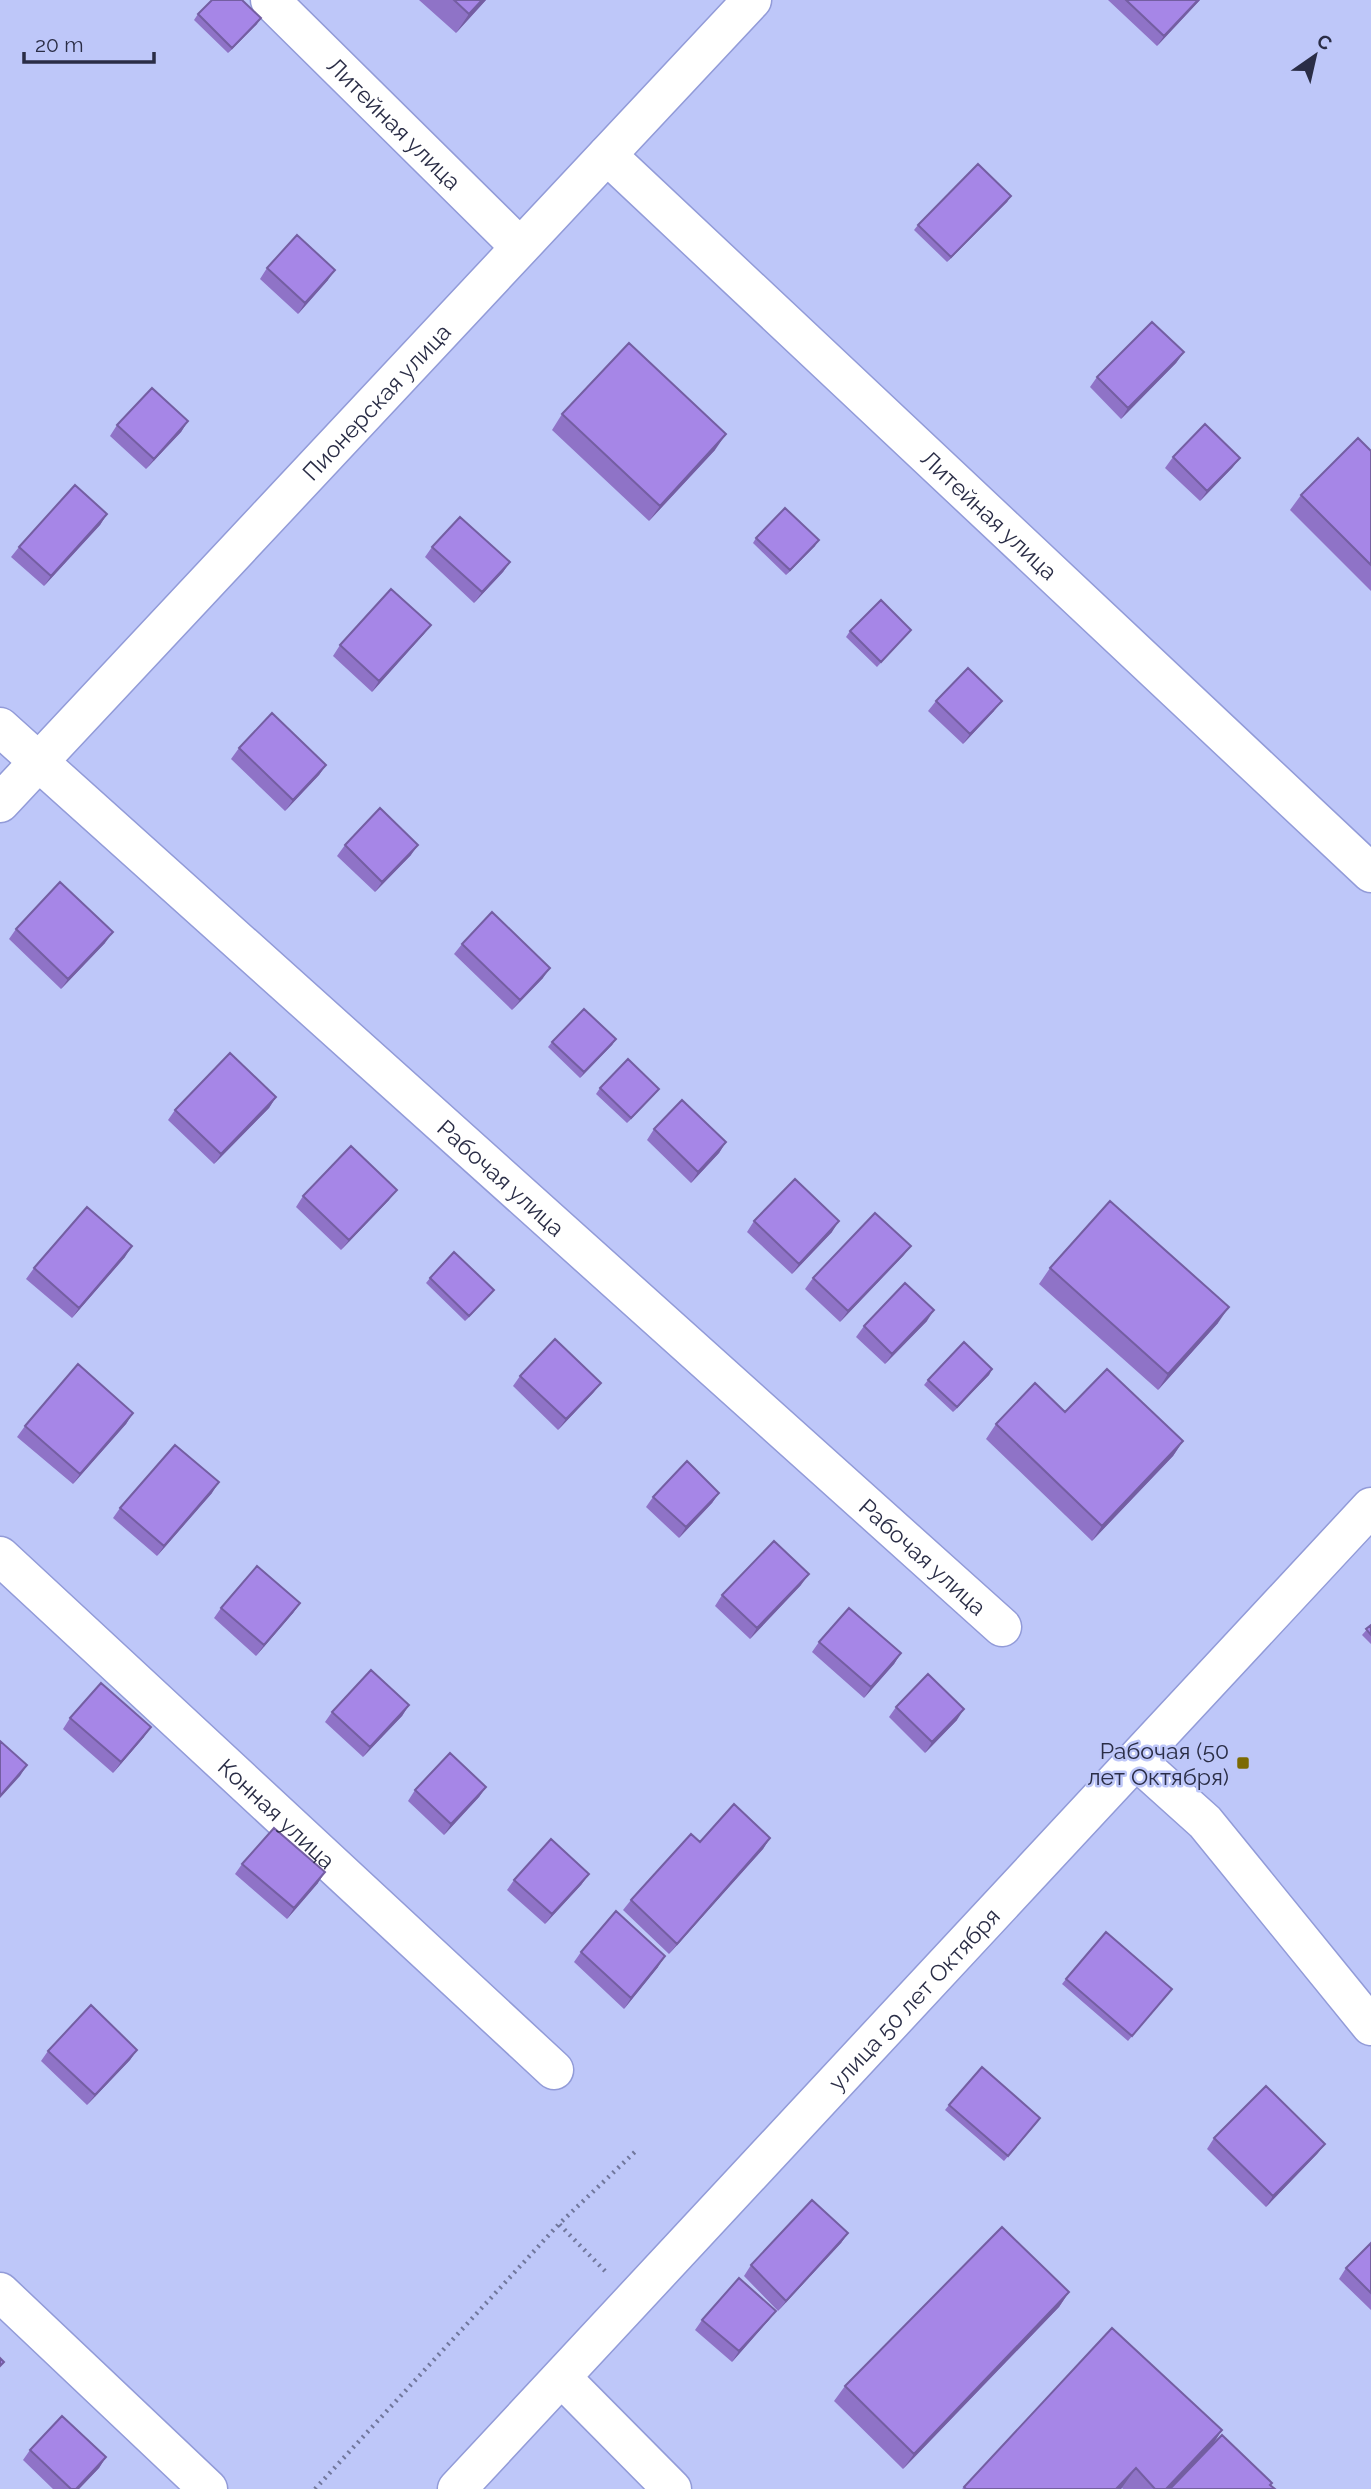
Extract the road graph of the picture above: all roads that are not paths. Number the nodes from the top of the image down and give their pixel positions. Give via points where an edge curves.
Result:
1 (270, 0) edge
2 (752, 0) edge
3 (607, 155) junction
4 (520, 247) junction
5 (0, 727) edge
6 (38, 763) junction
7 (0, 803) edge
8 (1371, 873) edge
9 (1371, 1507) edge
10 (0, 1556) edge
11 (1002, 1627) dead end
12 (1136, 1760) junction
13 (1371, 2026) edge
14 (554, 2070) dead end
15 (0, 2292) edge
16 (562, 2378) junction
17 (208, 2489) edge
18 (457, 2489) edge
19 (672, 2489) edge

1 - 4 street, Литейная улица
2 - 3 street, Пионерская улица
3 - 4 street, Пионерская улица
3 - 8 street, Литейная улица
4 - 6 street, Пионерская улица
5 - 6 street, Рабочая улица
6 - 7 street, Пионерская улица
6 - 11 street, Рабочая улица
9 - 12 street, улица 50 лет Октября
10 - 14 street, Конная улица
12 - 13 street via 1205,1822
12 - 16 street, улица 50 лет Октября
15 - 17 street
16 - 18 street, улица 50 лет Октября
16 - 19 street

